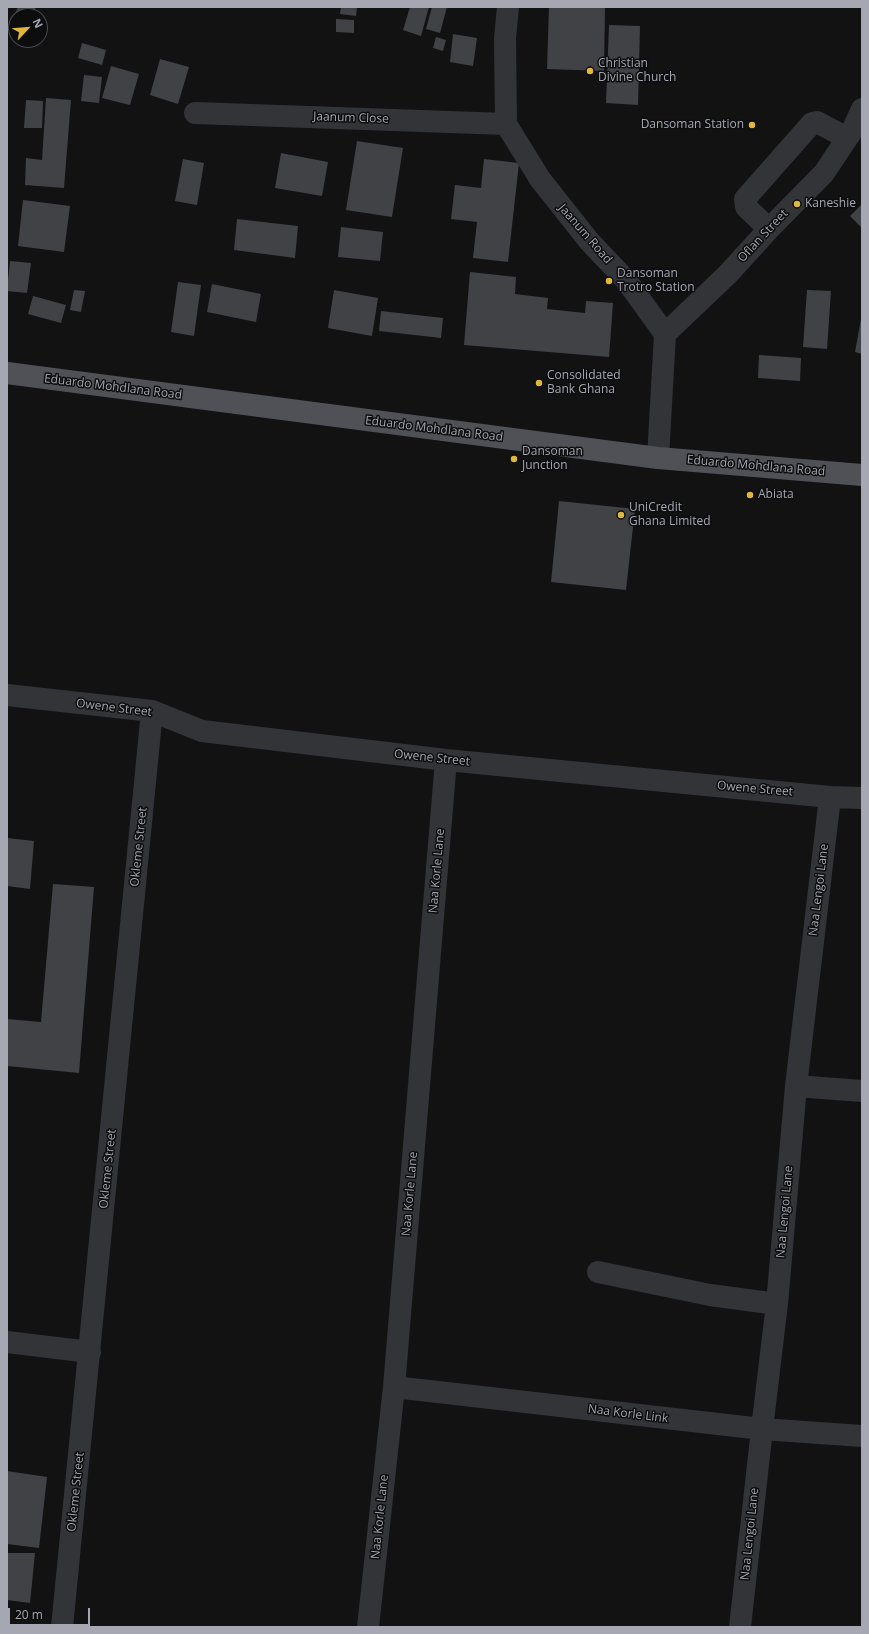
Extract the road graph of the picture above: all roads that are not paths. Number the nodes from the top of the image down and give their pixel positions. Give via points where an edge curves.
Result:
1 (508, 7) edge
2 (862, 109) edge
3 (195, 113) dead end
4 (506, 124) junction
5 (853, 134) edge
6 (769, 229) junction
7 (664, 334) junction
8 (7, 373) edge
9 (658, 458) junction
10 (862, 475) edge
11 (7, 695) edge
12 (152, 711) junction
13 (446, 760) junction
14 (830, 796) junction
15 (862, 798) edge
16 (796, 1086) junction
17 (862, 1091) edge
18 (598, 1272) dead end
19 (777, 1304) junction
20 (7, 1342) edge
21 (90, 1352) junction
22 (394, 1387) junction
23 (762, 1429) junction
24 (862, 1436) edge
25 (62, 1627) edge
26 (368, 1627) edge
27 (740, 1627) edge

1 - 4 street via 505,38
2 - 5 street, Oflan Street
3 - 4 street, Jaanum Close
4 - 7 street, Jaanum Road via 540,180 626,280
5 - 6 street, Oflan Street via 824,173
5 - 6 street via 817,122 812,123 745,199 746,206
6 - 7 street, Oflan Street via 728,274
7 - 9 street
8 - 9 main road, Eduardo Mohdlana Road
9 - 10 main road, Eduardo Mohdlana Road
11 - 12 street, Owene Street
12 - 13 street, Owene Street via 202,731
12 - 21 street, Okleme Street
13 - 14 street, Owene Street
13 - 22 street, Naa Korle Lane
14 - 15 street, Owene Street
14 - 16 street, Naa Lengoi Lane
16 - 17 street
16 - 19 street, Naa Lengoi Lane
18 - 19 street via 710,1295
19 - 23 street, Naa Lengoi Lane
20 - 21 street
21 - 25 street, Okleme Street
22 - 23 street, Naa Korle Link
22 - 26 street, Naa Korle Lane
23 - 24 street, Naa Korle Link
23 - 27 street, Naa Lengoi Lane

